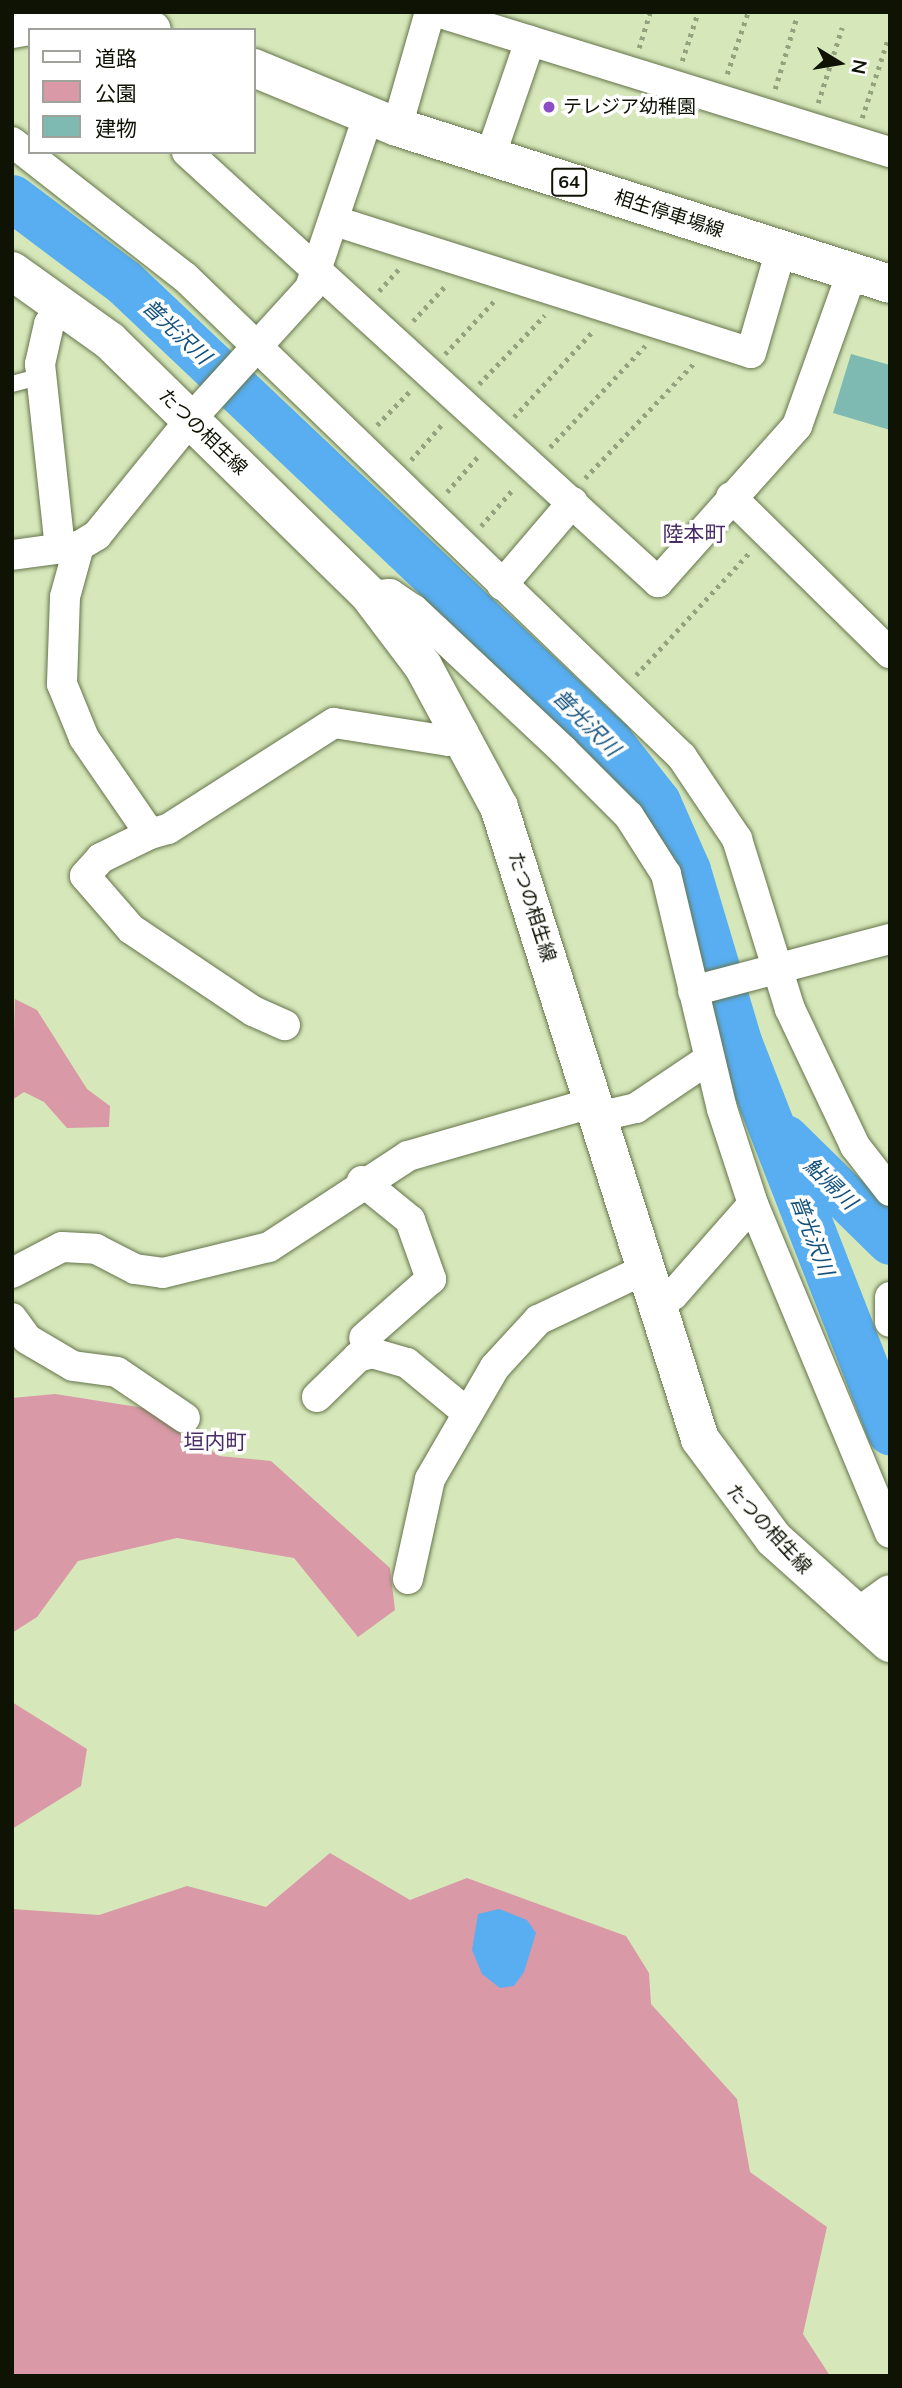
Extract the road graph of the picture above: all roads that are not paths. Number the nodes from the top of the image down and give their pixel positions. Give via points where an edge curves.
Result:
1 (430, 12) edge
2 (437, 12) edge
3 (127, 28) edge
4 (12, 29) edge
5 (530, 41) junction
6 (256, 69) edge
7 (383, 122) junction
8 (12, 142) edge
9 (890, 152) edge
10 (189, 154) edge
11 (490, 157) junction
12 (335, 221) junction
13 (781, 250) junction
14 (12, 271) edge
15 (319, 272) junction
16 (878, 275) edge
17 (60, 306) junction
18 (255, 350) junction
19 (43, 376) junction
20 (12, 384) edge
21 (196, 413) junction
22 (732, 497) junction
23 (570, 499) junction
24 (69, 547) junction
25 (12, 555) edge
26 (502, 585) junction
27 (370, 596) junction
28 (890, 653) edge
29 (463, 732) junction
30 (150, 834) junction
31 (890, 939) edge
32 (771, 971) junction
33 (699, 990) junction
34 (285, 1025) dead end
35 (709, 1059) junction
36 (594, 1110) junction
37 (362, 1181) junction
38 (890, 1191) edge
39 (753, 1204) junction
40 (12, 1273) edge
41 (649, 1288) junction
42 (890, 1297) edge
43 (12, 1318) edge
44 (890, 1322) edge
45 (364, 1338) dead end
46 (317, 1397) dead end
47 (465, 1410) junction
48 (185, 1418) dead end
49 (890, 1533) edge
50 (408, 1579) dead end
51 (875, 1605) edge
52 (890, 1643) edge

1 - 7 street
2 - 5 street
3 - 4 main road via 51,22
5 - 9 street
5 - 11 street
6 - 7 main road, 相生停車場線 / 64
7 - 11 main road, 相生停車場線 / 64
7 - 12 street
8 - 18 street via 144,243
10 - 15 street
11 - 13 main road, 相生停車場線 / 64
12 - 13 street via 751,353
12 - 15 street
13 - 16 main road, 相生停車場線 / 64
14 - 17 main road, たつの相生線
15 - 18 street
15 - 23 street
16 - 22 street via 797,426
17 - 19 street via 42,346
17 - 21 main road, たつの相生線
18 - 21 street
18 - 26 street
19 - 20 lane
19 - 24 street
21 - 24 street via 97,535
21 - 27 main road, たつの相生線
22 - 23 street via 658,582
22 - 28 street
23 - 26 street
24 - 25 street
24 - 30 street via 62,684 83,738
26 - 32 street via 682,757 737,839
27 - 29 main road, たつの相生線
27 - 33 street via 390,594 414,610 629,816 666,874
29 - 30 street via 449,741 334,723 168,829
29 - 36 main road, たつの相生線 via 499,807
30 - 34 street via 101,858 85,876 131,929 253,1011
31 - 32 street
32 - 33 street
32 - 38 street via 832,1103
33 - 35 street
35 - 36 street via 636,1108
35 - 39 street
36 - 37 street via 436,1143
36 - 41 main road, たつの相生線
37 - 40 street via 290,1234 234,1257 150,1273 96,1249 62,1247
37 - 45 street via 410,1220 431,1279
39 - 41 street via 673,1294
39 - 49 street
41 - 47 street via 538,1320
41 - 51 main road, たつの相生線 via 685,1403 717,1471 774,1539
42 - 44 street
43 - 48 street via 27,1339 73,1366 117,1372
46 - 47 street via 358,1357 372,1353 407,1363
47 - 50 street via 430,1479
51 - 52 main road, たつの相生線

